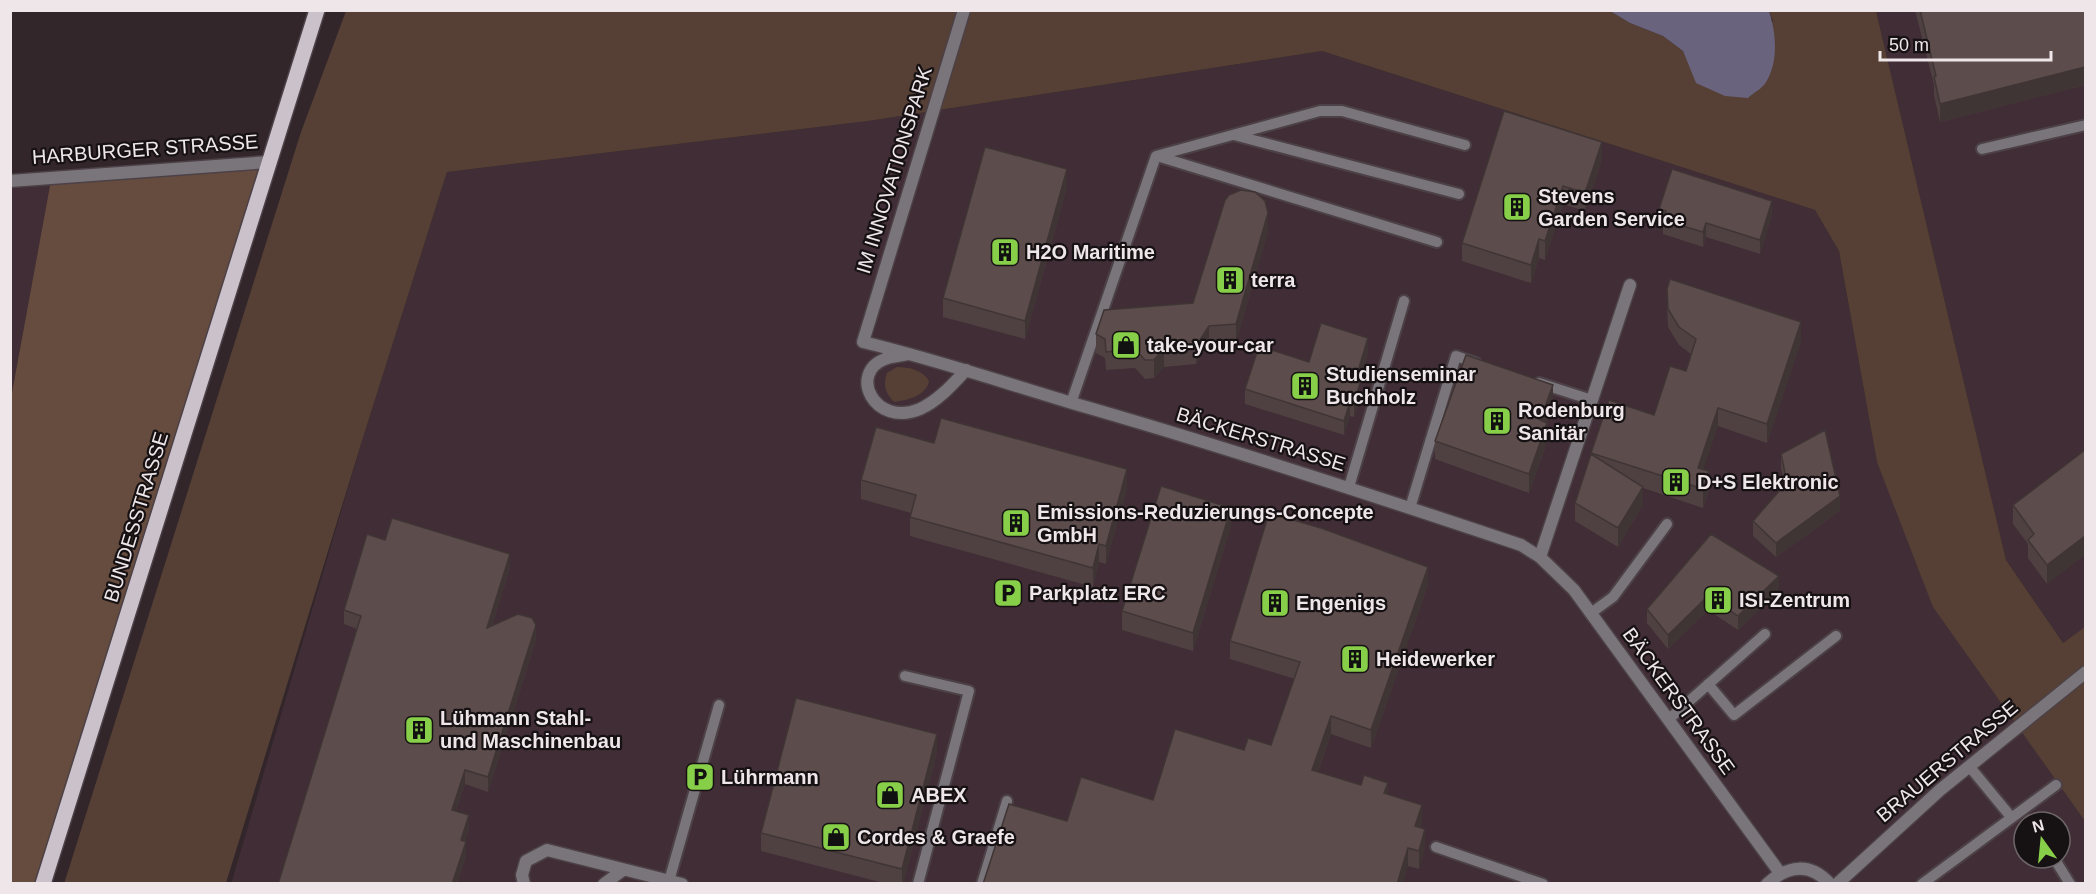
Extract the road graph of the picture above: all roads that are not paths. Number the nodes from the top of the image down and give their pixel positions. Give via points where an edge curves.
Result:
1 (317, 10) edge
2 (964, 10) edge
3 (2085, 125) edge
4 (1234, 135) junction
5 (1465, 145) dead end
6 (1982, 149) dead end
7 (1156, 156) junction
8 (269, 162) junction
9 (10, 181) edge
10 (1458, 194) dead end
11 (1437, 242) dead end
12 (1630, 285) dead end
13 (1404, 301) dead end
14 (863, 342) joint
15 (912, 354) junction
16 (1490, 367) edge
17 (966, 370) junction
18 (1524, 378) edge
19 (1592, 400) junction
20 (1071, 402) junction
21 (1350, 487) junction
22 (1410, 508) junction
23 (1667, 525) dead end
24 (1540, 557) junction
25 (1591, 613) junction
26 (1765, 634) dead end
27 (1836, 636) dead end
28 (2085, 672) edge
29 (905, 676) dead end
30 (1707, 684) junction
31 (719, 705) dead end
32 (1669, 718) junction
33 (1969, 766) junction
34 (2056, 785) dead end
35 (1007, 801) dead end
36 (2011, 817) junction
37 (1436, 847) dead end
38 (623, 870) junction
39 (2061, 870) edge
40 (1780, 873) junction
41 (675, 882) edge
42 (43, 884) edge
43 (524, 884) edge
44 (604, 884) edge
45 (918, 884) edge
46 (982, 884) edge
47 (1543, 884) edge
48 (1767, 884) edge
49 (1830, 884) edge
50 (1837, 884) edge
51 (1922, 884) edge
52 (2070, 884) edge

1 - 8 main road, HARBURGER STRASSE
2 - 14 street, IM INNOVATIONSPARK
3 - 6 lane
4 - 5 lane via 1320,111 1342,111
4 - 7 lane
4 - 10 lane
7 - 11 lane
7 - 20 lane
8 - 9 street, HARBURGER STRASSE
8 - 42 main road, BUNDESSTRASSE
12 - 19 street
13 - 21 lane
14 - 15 street, BÄCKERSTRASSE
15 - 17 street, BÄCKERSTRASSE
15 - 17 street, BÄCKERSTRASSE via 884,359 868,376 871,397 878,406 890,412 921,409
16 - 22 lane via 1456,356
17 - 20 street, BÄCKERSTRASSE
18 - 19 lane
19 - 24 street
20 - 21 street, BÄCKERSTRASSE
21 - 22 street, BÄCKERSTRASSE
22 - 24 street, BÄCKERSTRASSE via 1521,545
23 - 25 lane via 1613,597
24 - 25 street, BÄCKERSTRASSE
25 - 32 street, BÄCKERSTRASSE
26 - 30 lane
27 - 30 lane via 1734,714
28 - 33 street, BRAUERSTRASSE
29 - 45 lane via 969,691
30 - 32 lane
31 - 41 lane
32 - 40 street, BÄCKERSTRASSE
33 - 36 lane
33 - 50 street, BRAUERSTRASSE
34 - 36 lane
35 - 46 lane
36 - 51 lane
37 - 47 lane
38 - 41 street
38 - 43 street via 547,850 526,861
38 - 44 street
39 - 52 lane
40 - 48 street
40 - 49 street via 1794,868 1809,869

